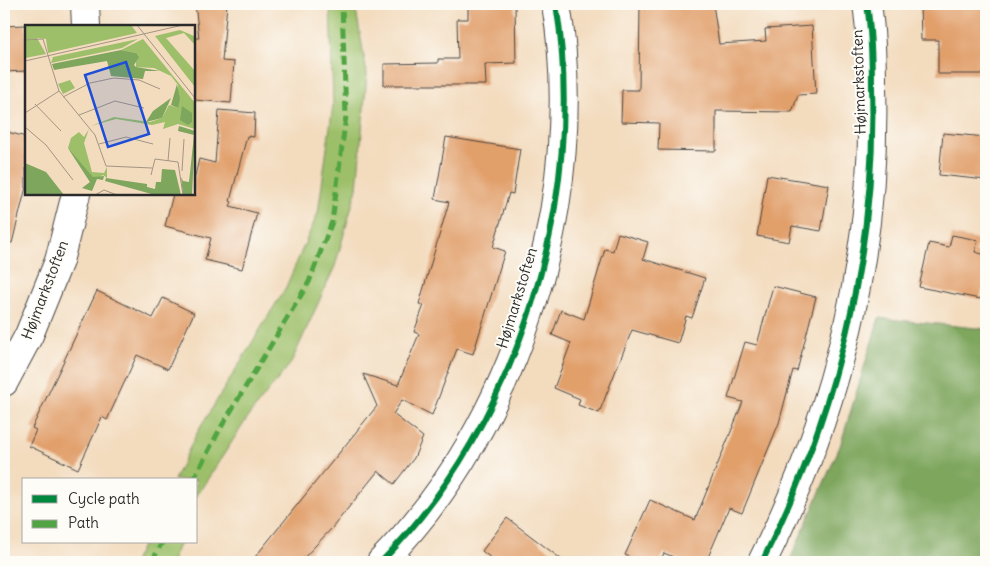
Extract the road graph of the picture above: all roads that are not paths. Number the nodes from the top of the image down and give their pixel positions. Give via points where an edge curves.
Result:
1 (86, 4) edge
2 (556, 4) edge
3 (867, 4) edge
4 (86, 25) edge
5 (76, 195) edge
6 (4, 382) edge
7 (381, 562) edge
8 (762, 562) edge

1 - 4 street
2 - 7 street, Højmarkstoften via 561,36 564,115 557,194 541,272 517,348 483,420 442,488
3 - 8 street, Højmarkstoften via 871,28 874,138 864,248 842,356 808,461
5 - 6 street, Højmarkstoften via 59,261 29,336

